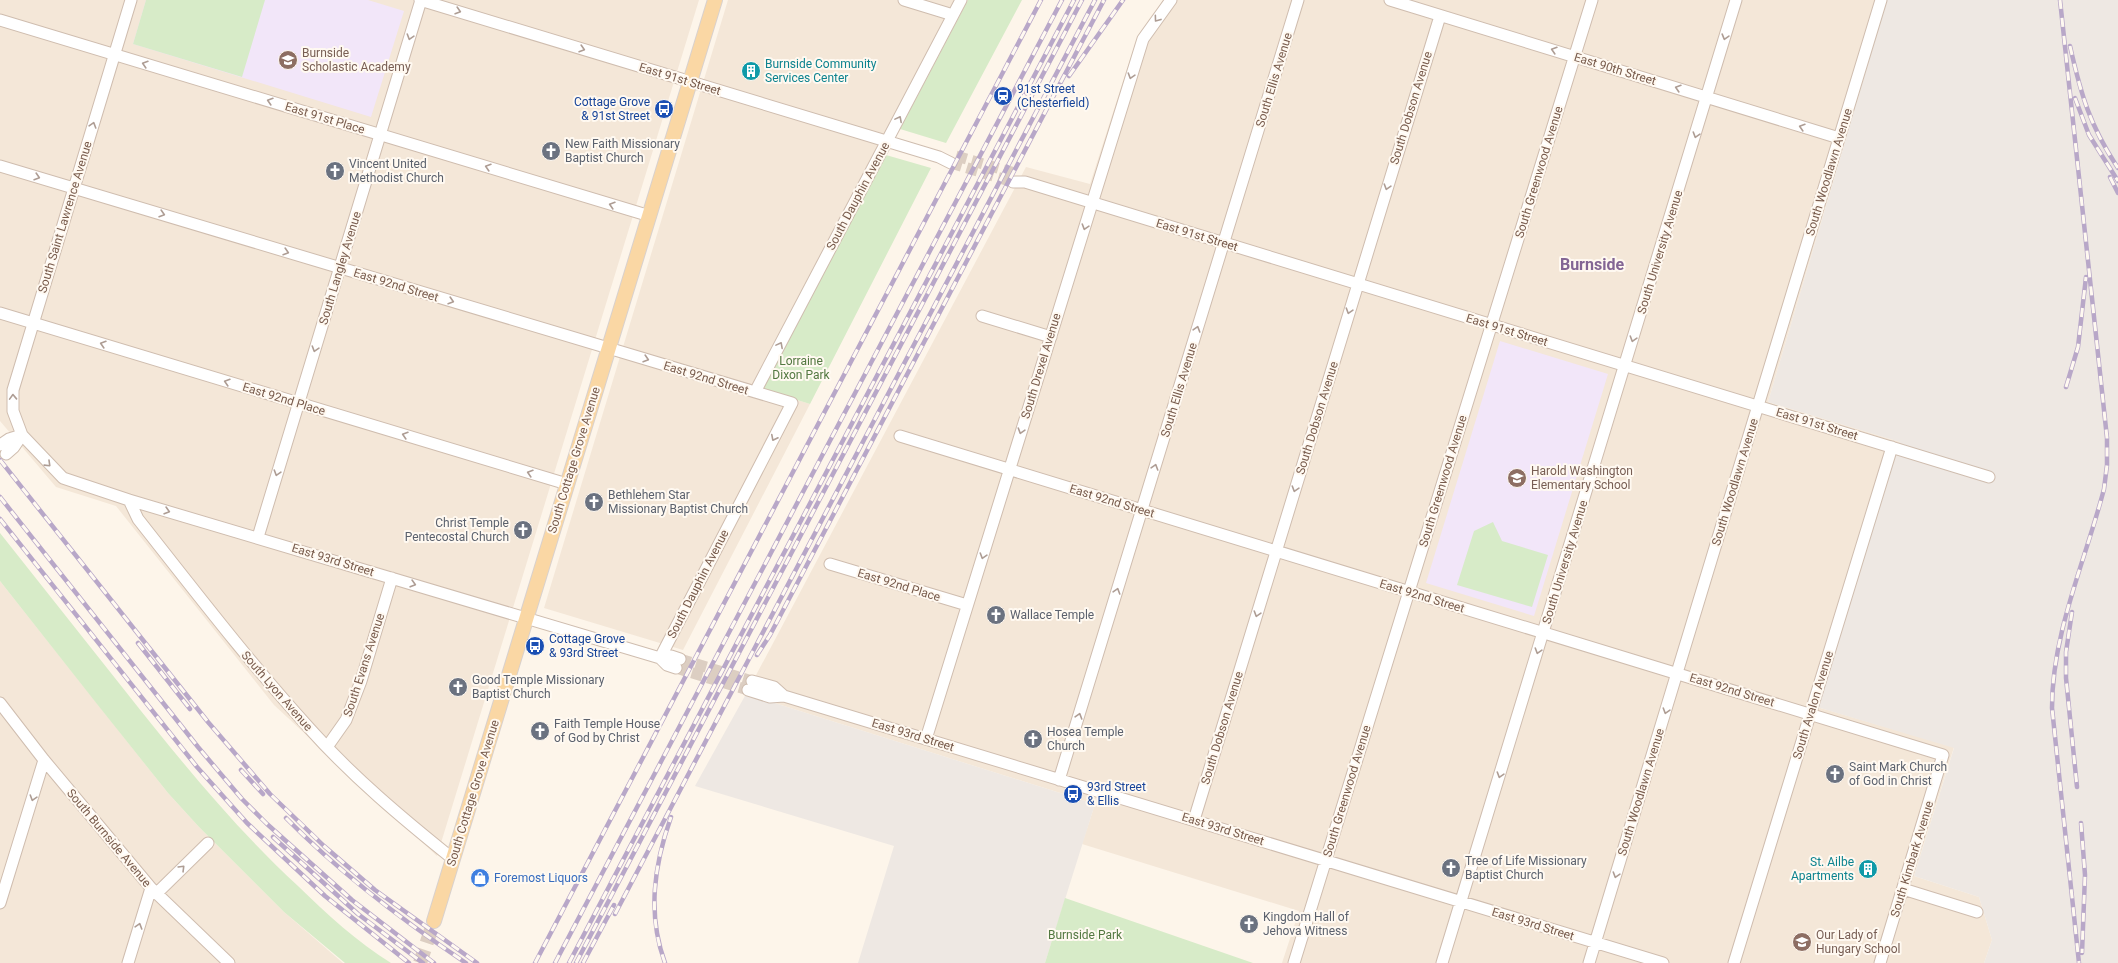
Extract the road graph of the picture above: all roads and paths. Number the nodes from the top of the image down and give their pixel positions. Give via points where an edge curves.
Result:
1 (131, 0) edge
2 (421, 0) edge
3 (715, 0) edge
4 (904, 0) edge
5 (961, 0) edge
6 (1171, 0) edge
7 (1298, 0) edge
8 (1390, 0) edge
9 (1592, 0) edge
10 (1736, 0) edge
11 (1881, 0) edge
12 (953, 15) junction
13 (1440, 16) junction
14 (0, 20) edge
15 (114, 54) junction
16 (1574, 56) junction
17 (690, 82) junction
18 (1708, 97) junction
19 (380, 135) junction
20 (1839, 138) junction
21 (887, 141) junction
22 (953, 160) tunnel mouth
23 (0, 166) edge
24 (1019, 180) tunnel mouth
25 (74, 188) junction
26 (1092, 203) junction
27 (650, 216) junction
28 (1224, 243) junction
29 (340, 268) junction
30 (1358, 284) junction
31 (0, 313) edge
32 (982, 316) dead end
33 (33, 323) junction
34 (1492, 325) junction
35 (1050, 337) junction
36 (608, 348) junction
37 (1625, 366) junction
38 (755, 392) junction
39 (298, 403) junction
40 (792, 403) joint
41 (1758, 406) junction
42 (22, 434) junction
43 (900, 436) dead end
44 (1892, 447) junction
45 (3, 450) edge
46 (1009, 470) junction
47 (1989, 477) dead end
48 (567, 484) junction
49 (129, 500) junction
50 (1142, 510) junction
51 (258, 537) junction
52 (1276, 551) junction
53 (830, 564) dead end
54 (392, 578) junction
55 (1409, 592) junction
56 (967, 605) junction
57 (526, 618) junction
58 (1543, 633) junction
59 (660, 658) junction
60 (678, 663) tunnel mouth
61 (1677, 674) junction
62 (750, 685) tunnel mouth
63 (0, 703) edge
64 (1810, 714) junction
65 (926, 739) junction
66 (327, 747) junction
67 (1943, 755) joint
68 (44, 760) junction
69 (1059, 780) junction
70 (1194, 820) junction
71 (208, 843) dead end
72 (453, 859) junction
73 (1326, 861) junction
74 (1903, 889) junction
75 (154, 891) junction
76 (1461, 902) junction
77 (0, 903) edge
78 (1977, 912) dead end
79 (434, 921) tunnel mouth
80 (1595, 943) junction
81 (128, 963) edge
82 (229, 963) edge
83 (1294, 963) edge
84 (1442, 963) edge
85 (1589, 963) edge
86 (1663, 963) edge
87 (1734, 963) edge
88 (1880, 963) edge

1 - 15 street, South Saint Lawrence Avenue
2 -> 17 street, East 91st Street
2 -> 19 street, South Langley Avenue
3 - 17 main road, South Cottage Grove Avenue
4 - 12 street
5 - 12 street, South Dauphin Avenue
6 -> 26 street, South Drexel Avenue via 1143,39
7 - 28 street, South Ellis Avenue
8 - 13 street, East 90th Street
9 - 16 street, South Greenwood Avenue
10 -> 18 street, South University Avenue
11 - 20 street, South Woodlawn Avenue
21 -> 12 street, South Dauphin Avenue
16 -> 13 street, East 90th Street
13 -> 30 street, South Dobson Avenue
14 - 15 street, East 91st Place
19 -> 15 street, East 91st Place
25 -> 15 street, South Saint Lawrence Avenue
18 -> 16 street, East 90th Street
16 - 34 street, South Greenwood Avenue
17 - 21 street, East 91st Street
17 - 27 main road, South Cottage Grove Avenue
20 -> 18 street, East 90th Street
18 -> 37 street, South University Avenue
27 -> 19 street, East 91st Place
19 - 29 street, South Langley Avenue
20 - 41 street, South Woodlawn Avenue
21 - 22 street, East 91st Street
38 -> 21 street, South Dauphin Avenue
23 -> 25 street, East 92nd Street
24 - 26 street, East 91st Street
25 -> 29 street, East 92nd Street
25 - 33 street, South Saint Lawrence Avenue
26 - 28 street, East 91st Street
26 -> 35 street, South Drexel Avenue
27 - 36 main road, South Cottage Grove Avenue
28 - 30 street, East 91st Street
50 -> 28 street, South Ellis Avenue
29 -> 36 street, East 92nd Street
29 -> 39 street, South Langley Avenue
30 - 34 street, East 91st Street
30 -> 52 street, South Dobson Avenue
31 - 33 street, East 92nd Place
32 - 35 street
39 -> 33 street, East 92nd Place
42 -> 33 street, South Saint Lawrence Avenue via 13,410 13,390
34 - 37 street, East 91st Street
34 - 55 street, South Greenwood Avenue
35 -> 46 street, South Drexel Avenue
36 -> 38 street, East 92nd Street
36 - 48 main road, South Cottage Grove Avenue
37 - 41 street, East 91st Street
37 - 58 street, South University Avenue
38 - 40 street, East 92nd Street
48 -> 39 street, East 92nd Place
39 -> 51 street, South Langley Avenue
40 -> 59 street, South Dauphin Avenue
41 - 44 street, East 91st Street
41 - 61 street, South Woodlawn Avenue
42 - 45 street via 14,447
42 -> 49 street, East 93rd Street via 63,478
43 - 46 street, East 92nd Street
44 - 47 street, East 91st Street
44 - 64 street, South Avalon Avenue
46 - 50 street, East 92nd Street
46 -> 56 street, South Drexel Avenue
48 - 57 main road, South Cottage Grove Avenue
49 -> 51 street, East 93rd Street
49 - 66 street, South Lyon Avenue via 138,519 238,646
50 - 52 street, East 92nd Street
69 -> 50 street, South Ellis Avenue
51 - 54 street, East 93rd Street
52 - 55 street, East 92nd Street
52 -> 70 street, South Dobson Avenue
53 - 56 street, East 92nd Place
54 -> 57 street, East 93rd Street
54 - 66 street, South Evans Avenue via 361,681 346,720
55 - 58 street, East 92nd Street
55 - 73 street, South Greenwood Avenue
56 - 65 street, South Drexel Avenue
57 - 59 street, East 93rd Street
57 - 72 main road, South Cottage Grove Avenue
58 - 61 street, East 92nd Street
58 -> 76 street, South University Avenue
59 - 60 street, East 93rd Street via 671,656
61 - 64 street, East 92nd Street
61 -> 80 street, South Woodlawn Avenue
62 - 65 street, East 93rd Street via 774,687 784,696
63 - 68 street, South Burnside Avenue
64 - 67 street, East 92nd Street
64 - 87 street, South Avalon Avenue
65 - 69 street, East 93rd Street
66 - 72 street, South Lyon Avenue via 388,807
67 - 74 street, South Kimbark Avenue
68 - 75 street, South Burnside Avenue
68 -> 77 street
69 - 70 street, East 93rd Street
70 - 73 street, East 93rd Street
75 -> 71 street
72 - 79 main road, South Cottage Grove Avenue
73 - 76 street, East 93rd Street
73 - 83 street, South Greenwood Avenue
74 - 78 street
74 - 88 street, South Kimbark Avenue
81 -> 75 street
75 - 82 street, South Burnside Avenue
76 - 80 street, East 93rd Street
76 - 84 street, South University Avenue
80 - 85 street, South Woodlawn Avenue
80 - 86 street, East 93rd Street

